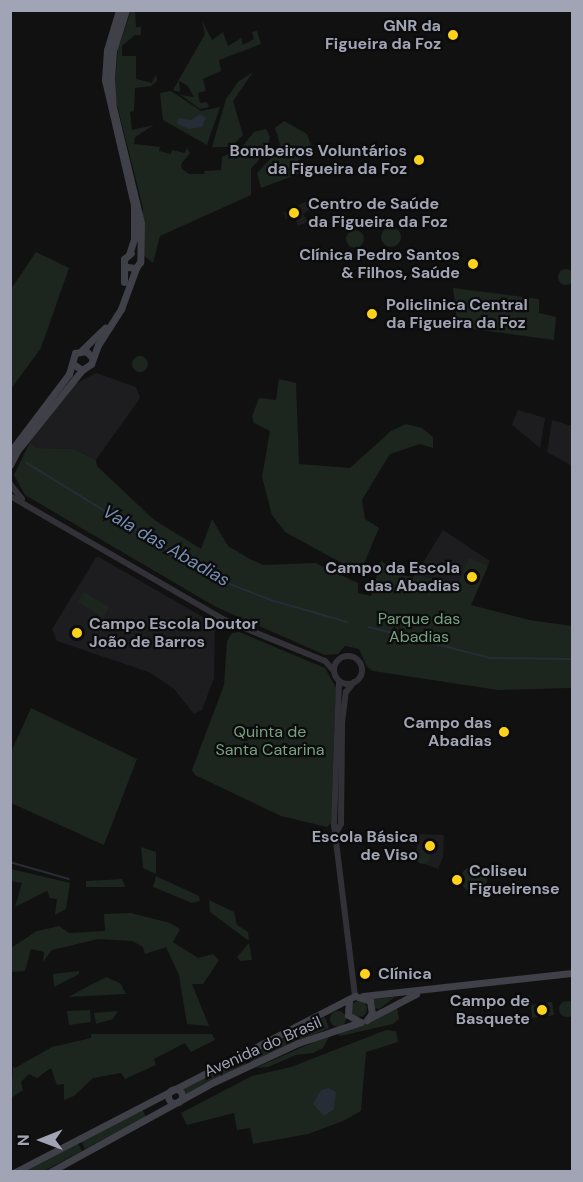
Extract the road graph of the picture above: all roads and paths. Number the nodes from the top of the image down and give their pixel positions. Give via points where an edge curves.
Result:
1 (120, 10) edge
2 (126, 10) edge
3 (129, 254) junction
4 (138, 256) junction
5 (127, 267) junction
6 (136, 268) junction
7 (82, 350) junction
8 (92, 357) junction
9 (73, 364) junction
10 (82, 370) junction
11 (10, 452) edge
12 (10, 465) edge
13 (10, 484) edge
14 (10, 496) edge
15 (22, 500) junction
16 (325, 661) junction
17 (337, 661) junction
18 (334, 671) junction
19 (339, 681) junction
20 (354, 682) junction
21 (337, 831) junction
22 (573, 973) edge
23 (419, 992) junction
24 (357, 997) junction
25 (364, 1021) junction
26 (171, 1090) junction
27 (178, 1103) junction
28 (19, 1171) edge
29 (50, 1172) edge

1 - 3 main road via 107,50 105,80 134,205 134,238
2 - 4 main road via 113,51 111,80 113,107 139,204
3 - 4 main road
3 - 5 main road via 124,260
4 - 6 main road
5 - 6 main road
5 - 7 main road via 117,308 94,342
6 - 8 main road via 121,309
7 - 8 main road
7 - 9 main road via 73,356
8 - 10 main road via 91,364
9 - 10 main road
9 - 11 main road
10 - 12 main road
13 - 15 street
14 - 15 street
15 - 16 street via 225,620
16 - 17 street
16 - 18 street
17 - 18 street
17 - 20 street via 350,656 359,662 362,672
18 - 19 street
19 - 20 street
19 - 21 street
20 - 21 street via 346,692 342,723 341,824
21 - 24 street
22 - 23 main road
23 - 24 main road
23 - 25 main road, Avenida do Brasil
24 - 25 main road via 372,1009
24 - 25 main road via 348,1015
24 - 26 main road, Avenida do Brasil
25 - 27 main road, Avenida do Brasil via 298,1043
26 - 27 main road via 181,1092
26 - 28 main road, Avenida do Brasil
27 - 29 main road, Avenida do Brasil

